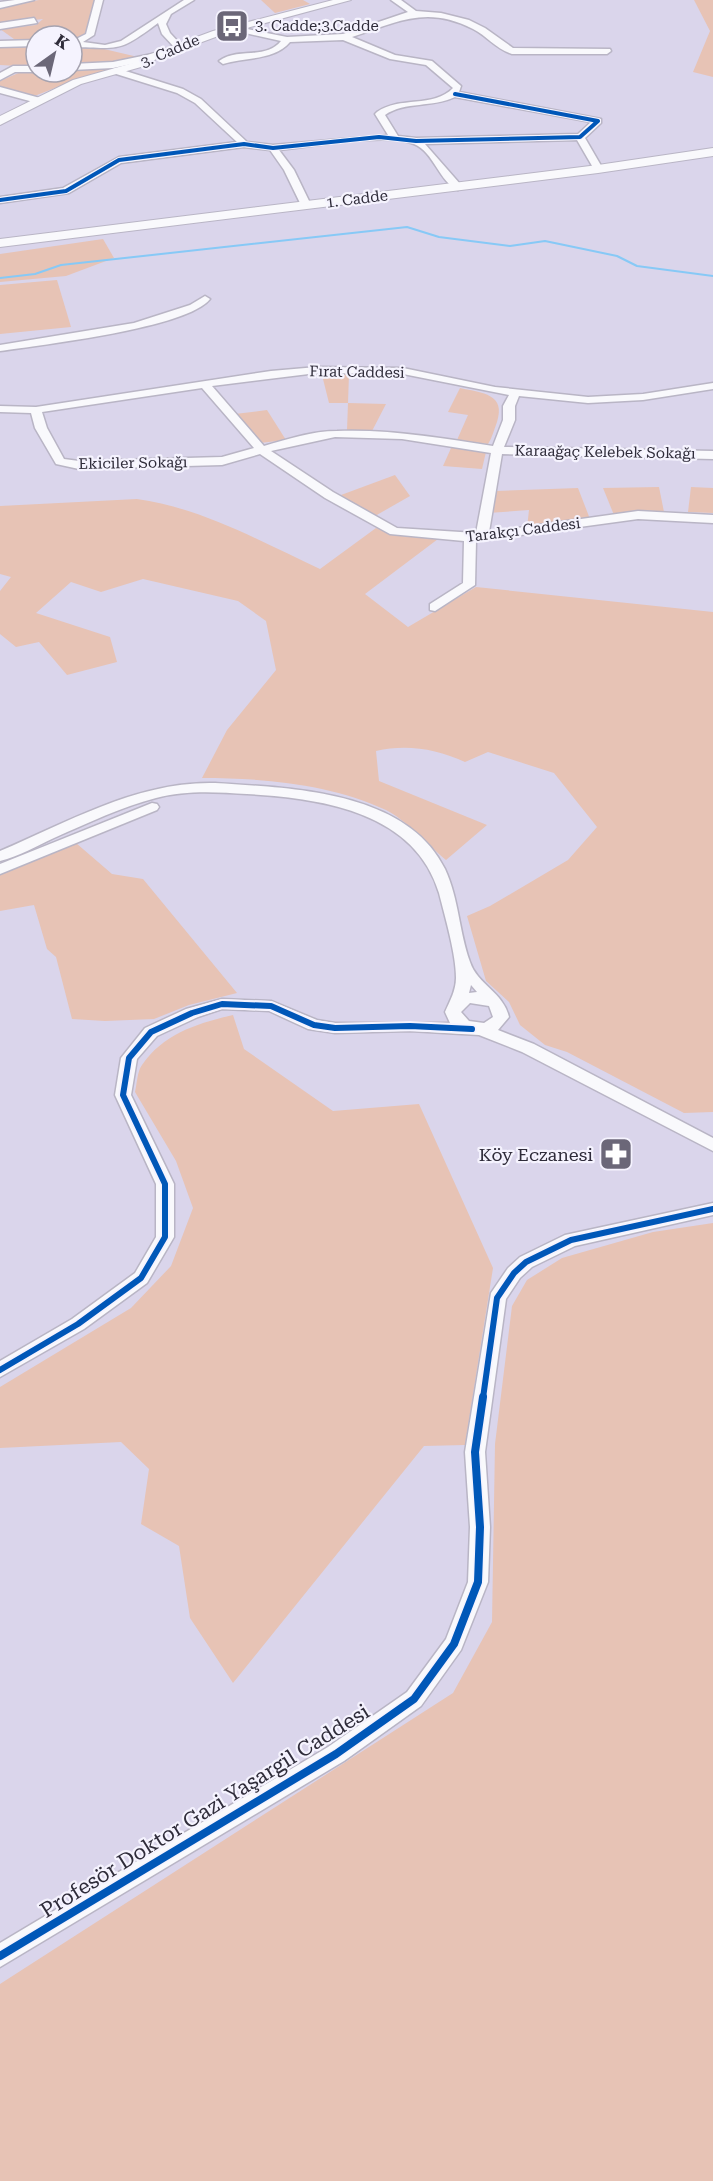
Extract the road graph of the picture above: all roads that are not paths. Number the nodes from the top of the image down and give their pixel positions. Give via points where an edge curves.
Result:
1 (30, 0) edge
2 (99, 0) edge
3 (190, 0) edge
4 (346, 0) edge
5 (395, 0) edge
6 (328, 2) edge
7 (0, 4) edge
8 (167, 13) junction
9 (414, 13) junction
10 (34, 21) dead end
11 (0, 26) edge
12 (235, 28) junction
13 (0, 33) edge
14 (344, 37) junction
15 (84, 38) edge
16 (287, 40) junction
17 (4, 43) edge
18 (24, 43) edge
19 (84, 45) edge
20 (179, 47) junction
21 (608, 51) dead end
22 (152, 57) junction
23 (223, 61) dead end
24 (84, 66) edge
25 (0, 67) edge
26 (13, 69) junction
27 (24, 69) edge
28 (116, 71) junction
29 (0, 77) edge
30 (0, 90) edge
31 (455, 94) junction
32 (37, 100) junction
33 (0, 121) edge
34 (394, 137) junction
35 (580, 137) junction
36 (416, 141) junction
37 (244, 144) junction
38 (273, 148) junction
39 (713, 152) edge
40 (713, 159) edge
41 (598, 169) junction
42 (458, 187) junction
43 (0, 200) edge
44 (306, 205) junction
45 (0, 243) edge
46 (0, 249) edge
47 (205, 299) dead end
48 (3, 346) edge
49 (206, 386) junction
50 (713, 386) edge
51 (515, 393) junction
52 (0, 409) edge
53 (36, 410) junction
54 (262, 450) junction
55 (497, 450) junction
56 (713, 455) edge
57 (713, 519) edge
58 (476, 538) junction
59 (435, 607) dead end
60 (240, 789) junction
61 (0, 856) edge
62 (0, 869) edge
63 (463, 967) junction
64 (457, 1004) junction
65 (498, 1009) junction
66 (410, 1026) junction
67 (476, 1029) junction
68 (528, 1048) junction
69 (710, 1147) edge
70 (713, 1196) edge
71 (705, 1210) edge
72 (0, 1370) edge
73 (0, 1956) edge

1 - 7 street
2 - 15 street via 90,35
3 - 8 street
4 - 6 main road, 3. Cadde
5 - 9 street
6 - 12 main road, 3. Cadde
8 - 19 street via 112,48
8 - 20 street via 162,24
9 - 14 street
9 - 21 street via 454,17 512,51
10 - 11 street
12 - 16 street
12 - 20 main road, 3. Cadde
13 - 17 street
14 - 16 street
14 - 31 street via 393,57 429,63 458,88
16 - 23 street via 267,53
17 - 18 street
20 - 22 main road, 3. Cadde
22 - 24 street
22 - 28 main road, 3. Cadde
25 - 26 street
26 - 27 street
26 - 29 street
28 - 32 main road, 3. Cadde via 77,82
28 - 37 street via 180,91 198,101
30 - 32 street
31 - 34 street via 396,106 380,114
31 - 35 street via 598,121
32 - 33 main road, 3. Cadde
34 - 36 street
34 - 38 street
35 - 36 street
35 - 41 street
36 - 42 street
37 - 38 street
37 - 43 street via 119,160 66,191
38 - 44 street
39 - 41 main road, 1. Cadde
40 - 46 main road, 1. Cadde
41 - 42 main road, 1. Cadde
42 - 44 main road, 1. Cadde
44 - 45 main road, 1. Cadde
47 - 48 street via 197,308 148,319 137,326
49 - 51 street, Fırat Caddesi via 271,374 359,369 403,371
49 - 53 street, Fırat Caddesi
49 - 54 street, Tarakçı Caddesi
50 - 51 street, Fırat Caddesi via 643,397 588,400
51 - 55 street
52 - 53 street, Fırat Caddesi
53 - 54 street, Ekiciler Sokağı via 41,428 60,462 79,465 222,461
54 - 55 street, Karaağaç Kelebek Sokağı via 335,434 402,436
54 - 58 street, Tarakçı Caddesi via 329,495 394,531
55 - 56 street, Karaağaç Kelebek Sokağı
55 - 58 street
57 - 58 street, Tarakçı Caddesi via 638,515
58 - 59 street via 469,585
60 - 61 street via 178,789 123,805
60 - 62 street via 184,797 138,811
60 - 63 street via 328,798 371,811 397,826 422,848 440,874
63 - 64 street via 464,980
63 - 65 street
64 - 65 street via 474,997
64 - 66 street
64 - 67 street via 454,1017 463,1026
65 - 67 street via 494,1025
65 - 68 street via 509,1033
66 - 67 street
66 - 72 street via 335,1028 314,1025 271,1006 222,1004 192,1012 151,1032 129,1058 123,1095 165,1184 165,1237 141,1278 78,1324
67 - 68 street
68 - 69 street
70 - 71 street, Profesör Doktor Gazi Yaşargil Caddesi
71 - 73 street, Profesör Doktor Gazi Yaşargil Caddesi via 571,1240 540,1253 514,1273 498,1298 475,1452 480,1527 478,1582 454,1644 414,1699 336,1754

